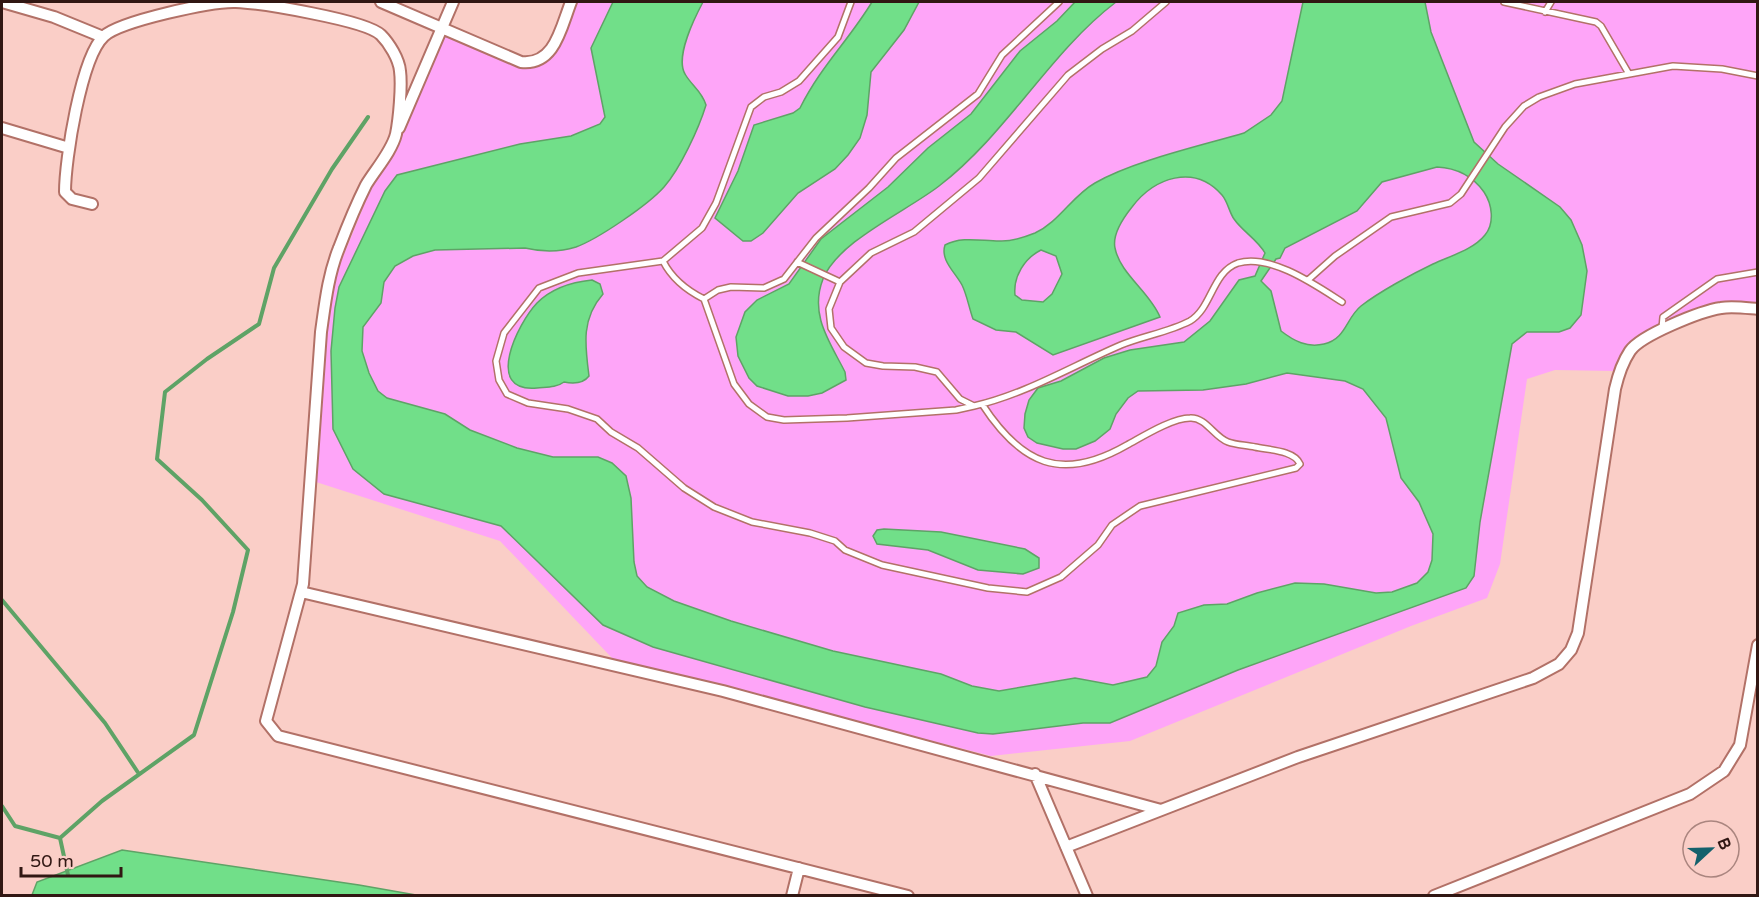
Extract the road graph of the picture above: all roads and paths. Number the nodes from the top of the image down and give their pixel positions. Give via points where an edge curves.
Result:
1 (2, 2) edge
2 (381, 2) edge
3 (453, 2) edge
4 (571, 2) edge
5 (851, 2) edge
6 (1059, 2) edge
7 (1166, 2) edge
8 (1504, 2) edge
9 (1551, 2) edge
10 (1545, 12) junction
11 (441, 28) junction
12 (103, 37) junction
13 (1629, 74) junction
14 (1758, 76) edge
15 (2, 128) edge
16 (395, 136) junction
17 (69, 148) junction
18 (92, 204) dead end
19 (663, 261) junction
20 (798, 263) junction
21 (1758, 272) edge
22 (1308, 280) junction
23 (837, 281) junction
24 (704, 299) junction
25 (1342, 302) dead end
26 (1758, 309) edge
27 (1662, 331) junction
28 (982, 404) junction
29 (974, 406) junction
30 (301, 592) junction
31 (1758, 645) edge
32 (1035, 774) junction
33 (1161, 810) junction
34 (1066, 847) junction
35 (799, 868) junction
36 (792, 896) edge
37 (908, 896) edge
38 (1087, 896) edge
39 (1434, 896) edge

1 - 12 street via 54,16
2 - 11 street
3 - 11 street
4 - 11 street via 550,51 533,62 521,62
5 - 19 lane via 838,37 799,81 751,107 734,158 702,228
6 - 20 lane via 1002,55 978,94 896,158 816,238
7 - 23 lane via 1068,75 963,192 914,232 871,253
8 - 10 lane
9 - 10 lane
10 - 13 lane via 1596,22
11 - 16 street
12 - 16 street via 142,20 234,2 279,7 367,27 381,34 400,71
12 - 17 street via 84,75
13 - 14 lane via 1674,66
13 - 22 lane via 1575,84 1524,106 1461,194 1450,203 1391,217
15 - 17 street
16 - 30 street via 365,187 338,251 327,291
17 - 18 street via 65,192 72,199
19 - 24 lane via 669,273
19 - 28 lane via 578,273 539,288 504,333 496,361 499,380 507,394 528,403 568,409 597,419 714,507 752,522 835,541 845,550 882,565 988,588 1027,592 1061,577 1098,545 1112,525 1140,506 1235,485 1300,464 1290,454 1226,442 1203,422 1190,417 1080,466 1055,464 1016,447 1000,432
20 - 23 lane
20 - 24 lane via 784,279 764,288 731,286
21 - 27 lane via 1718,279 1663,317
22 - 25 lane
22 - 28 lane via 1254,261 1238,263 1227,270 1202,310 1191,320
23 - 29 lane via 829,309 831,328 844,347 866,363 937,372 960,399
24 - 29 lane via 734,384 749,404 767,417 837,419
26 - 27 street via 1709,310
27 - 33 street via 1631,350 1618,374 1583,612 1571,650 1559,664 1533,678 1298,757
28 - 29 lane
30 - 32 street via 723,691
30 - 35 street via 266,721 278,736
31 - 39 street via 1740,746 1724,771 1690,794
32 - 33 street
32 - 34 street
33 - 34 street
34 - 38 street
35 - 36 street
35 - 37 street

